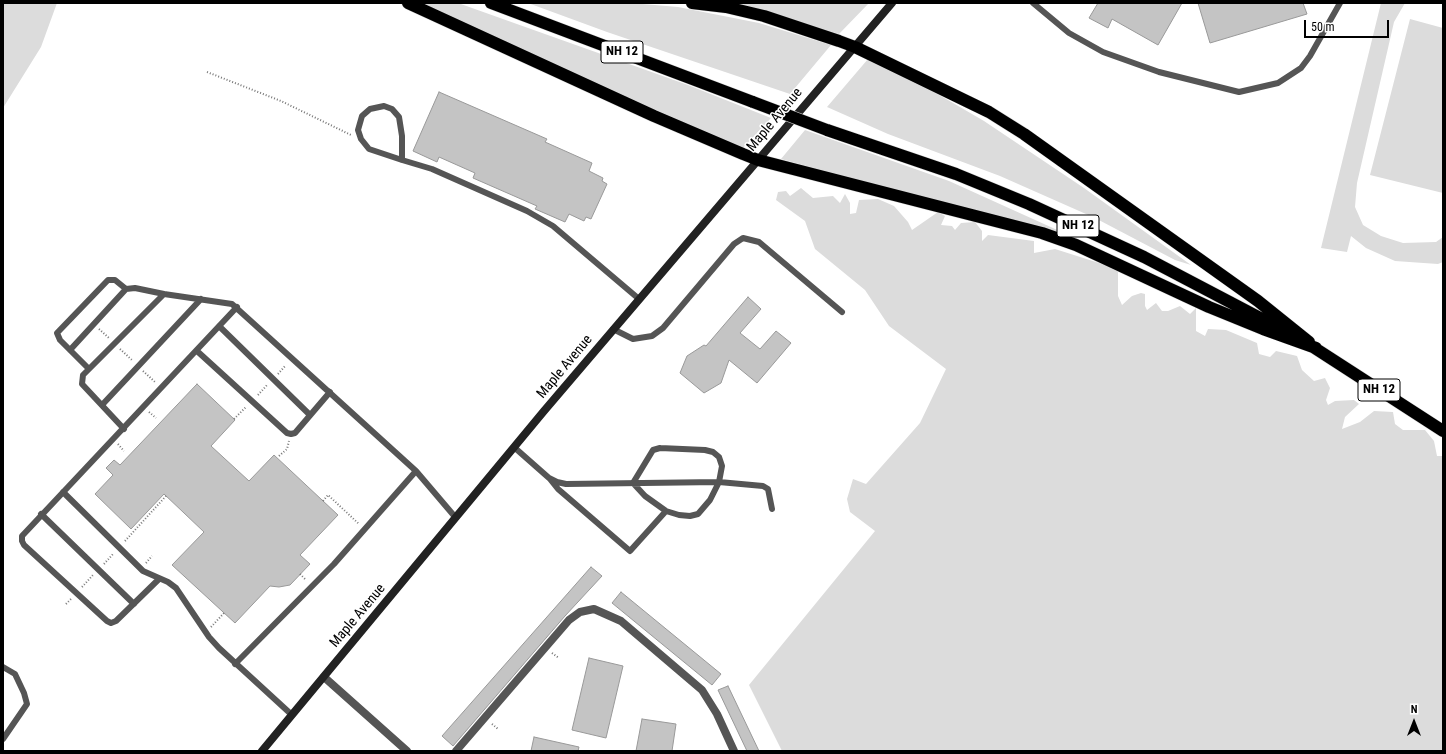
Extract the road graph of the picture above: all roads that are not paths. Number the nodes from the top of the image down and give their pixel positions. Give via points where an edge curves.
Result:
1 (408, 3) edge
2 (491, 3) edge
3 (692, 3) edge
4 (892, 3) edge
5 (1033, 3) edge
6 (1340, 3) edge
7 (855, 47) junction
8 (402, 160) junction
9 (758, 160) junction
10 (126, 289) junction
11 (164, 294) junction
12 (200, 299) junction
13 (639, 299) junction
14 (237, 307) junction
15 (842, 312) dead end
16 (220, 326) junction
17 (613, 329) junction
18 (1316, 348) junction
19 (70, 350) junction
20 (196, 350) junction
21 (89, 369) junction
22 (330, 392) junction
23 (102, 406) junction
24 (310, 415) junction
25 (124, 429) junction
26 (1443, 431) edge
27 (515, 448) junction
28 (416, 471) junction
29 (549, 478) junction
30 (719, 482) junction
31 (632, 483) junction
32 (62, 492) junction
33 (772, 509) dead end
34 (666, 511) junction
35 (41, 514) junction
36 (456, 518) junction
37 (159, 579) junction
38 (134, 604) junction
39 (235, 664) junction
40 (3, 667) edge
41 (324, 677) junction
42 (292, 715) junction
43 (3, 739) edge
44 (262, 751) edge
45 (407, 751) edge
46 (456, 751) edge
47 (734, 751) edge

1 - 9 highway via 661,119
2 - 18 highway, NH 12, bridge via 828,130 956,174 1029,204 1202,286
3 - 7 highway via 726,7 764,16
4 - 7 street, Maple Avenue
5 - 6 lane via 1069,33 1103,52 1159,72 1239,92 1278,83 1301,68
7 - 9 street, Maple Avenue
7 - 18 highway via 989,112 1024,134 1258,301
8 - 8 lane via 369,148 361,139 359,125 366,112 375,106 388,108 396,113 400,122
8 - 13 lane via 432,169 553,226
9 - 13 street, Maple Avenue
9 - 18 highway via 1042,233 1209,307
10 - 11 lane via 135,288
10 - 19 lane
10 - 19 lane via 115,280 108,280 59,330 58,336
11 - 12 lane
11 - 21 lane
12 - 14 lane
12 - 23 lane
13 - 17 street, Maple Avenue
14 - 16 lane
14 - 22 lane
15 - 17 lane via 759,242 743,238 734,244 663,328 652,336 634,339
16 - 20 lane
16 - 24 lane
17 - 27 street, Maple Avenue
18 - 26 highway, NH 12
19 - 21 lane
20 - 24 lane via 287,433 295,433
20 - 25 lane
21 - 23 lane via 83,375 82,384
22 - 24 lane
22 - 28 lane
23 - 25 lane
25 - 32 lane
27 - 29 lane
27 - 36 street, Maple Avenue
28 - 36 lane
28 - 39 lane via 334,564
29 - 31 lane via 566,484
29 - 34 lane via 558,489 630,551
30 - 31 lane
30 - 31 lane via 722,466 719,457 713,452 691,448 660,448 653,450
30 - 33 lane via 763,486 768,489
30 - 34 lane via 710,500 698,514 679,515
31 - 34 lane via 644,496
32 - 35 lane
32 - 37 lane via 143,571
35 - 38 lane
35 - 38 lane via 22,536 24,545 107,621 116,621
36 - 41 street, Maple Avenue
37 - 38 lane
37 - 39 lane via 176,588 206,632
39 - 42 lane
40 - 43 lane via 16,674 27,704
41 - 42 street, Maple Avenue
41 - 45 street
42 - 44 street, Maple Avenue
46 - 47 street via 569,620 580,612 594,609 621,621 702,690 717,714

